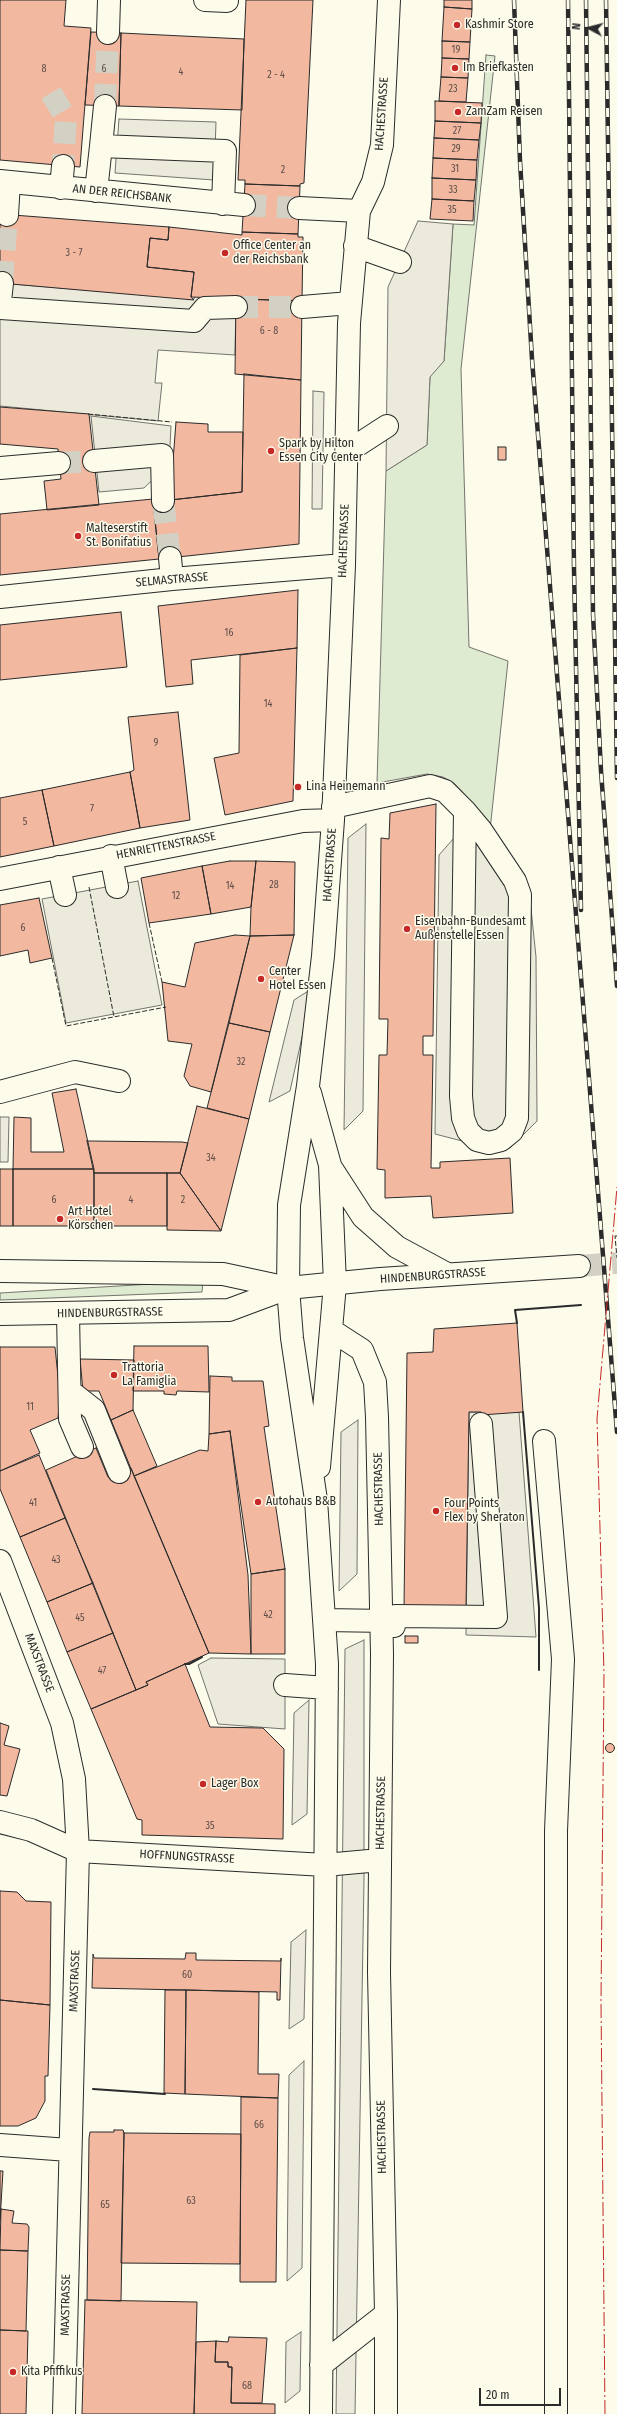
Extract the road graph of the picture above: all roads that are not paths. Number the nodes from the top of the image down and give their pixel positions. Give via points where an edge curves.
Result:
1 (109, 0) edge
2 (205, 0) edge
3 (389, 0) edge
4 (227, 1) dead end
5 (108, 33) tunnel mouth
6 (105, 106) tunnel mouth
7 (101, 146) junction
8 (5, 182) edge
9 (96, 191) junction
10 (299, 208) tunnel mouth
11 (359, 211) junction
12 (7, 215) tunnel mouth
13 (355, 246) junction
14 (400, 262) dead end
15 (350, 303) junction
16 (236, 307) tunnel mouth
17 (302, 307) tunnel mouth
18 (0, 308) edge
19 (387, 426) dead end
20 (347, 452) junction
21 (94, 461) tunnel mouth
22 (59, 463) tunnel mouth
23 (0, 468) edge
24 (163, 501) tunnel mouth
25 (170, 558) tunnel mouth
26 (344, 565) junction
27 (172, 579) junction
28 (0, 597) edge
29 (465, 811) junction
30 (333, 813) junction
31 (111, 856) junction
32 (59, 867) junction
33 (0, 879) edge
34 (117, 887) dead end
35 (65, 894) dead end
36 (119, 1080) dead end
37 (308, 1086) junction
38 (0, 1092) edge
39 (330, 1165) junction
40 (579, 1266) tunnel mouth
41 (0, 1271) edge
42 (446, 1274) junction
43 (335, 1284) junction
44 (288, 1288) junction
45 (0, 1314) edge
46 (68, 1314) junction
47 (331, 1330) junction
48 (71, 1392) junction
49 (481, 1424) dead end
50 (544, 1441) dead end
51 (82, 1447) dead end
52 (120, 1472) dead end
53 (316, 1500) junction
54 (0, 1561) edge
55 (324, 1620) junction
56 (498, 1620) dead end
57 (385, 1621) junction
58 (285, 1685) dead end
59 (327, 1688) junction
60 (0, 1822) edge
61 (78, 1851) junction
62 (380, 1860) junction
63 (325, 1865) junction
64 (0, 2145) edge
65 (69, 2150) junction
66 (386, 2314) junction
67 (321, 2365) junction
68 (64, 2414) edge
69 (321, 2414) edge
70 (386, 2414) edge
71 (556, 2414) edge

1 - 5 street
2 - 4 street
3 - 11 street, HACHESTRASSE via 382,145 373,182
6 - 7 street
7 - 9 street
7 - 9 street, AN DER REICHSBANK via 226,151 233,204
8 - 9 street, AN DER REICHSBANK via 62,177
8 - 12 street
10 - 11 street
11 - 13 street, HACHESTRASSE
13 - 14 street
13 - 15 street, HACHESTRASSE
15 - 17 street
15 - 20 street, HACHESTRASSE
16 - 18 street via 205,308 194,321
19 - 20 street
20 - 26 street, HACHESTRASSE
21 - 24 street via 162,455
22 - 23 street
25 - 27 street
26 - 27 street, SELMASTRASSE
26 - 30 street, HACHESTRASSE
27 - 28 street, SELMASTRASSE
29 - 29 street, HENRIETTENSTRASSE via 460,1096 462,1118 468,1132 477,1140 489,1143 501,1140 512,1131 517,1118 520,895 508,868
29 - 30 street, HENRIETTENSTRASSE via 445,791 430,786
30 - 31 street, HENRIETTENSTRASSE via 303,821
30 - 37 street, HACHESTRASSE via 323,956
31 - 32 street, HENRIETTENSTRASSE
31 - 34 street
32 - 33 street, HENRIETTENSTRASSE
32 - 35 street
36 - 38 street via 75,1072
37 - 39 street, HACHESTRASSE
37 - 44 street, HACHESTRASSE via 289,1205
39 - 42 street via 363,1217 397,1247
39 - 43 street, HACHESTRASSE
40 - 42 street, HINDENBURGSTRASSE
41 - 44 street, HINDENBURGSTRASSE via 223,1274
42 - 43 street, HINDENBURGSTRASSE
43 - 44 street, HINDENBURGSTRASSE
43 - 47 street, HACHESTRASSE
44 - 46 street, HINDENBURGSTRASSE via 229,1310
44 - 53 street, HACHESTRASSE via 293,1353
45 - 46 street, HINDENBURGSTRASSE
46 - 48 street
47 - 53 street, HACHESTRASSE
47 - 57 street, HACHESTRASSE via 362,1350 375,1382
48 - 51 street via 70,1419
48 - 52 street via 94,1410
49 - 57 street via 496,1617 395,1616
50 - 71 street via 563,1659 556,1831
53 - 55 street, HACHESTRASSE
54 - 61 street, MAXSTRASSE via 62,1723 74,1779
55 - 57 street
55 - 59 street, HACHESTRASSE
56 - 57 street via 499,1628 395,1628
57 - 62 street, HACHESTRASSE
58 - 59 street
59 - 63 street, HACHESTRASSE
60 - 61 street, HOFFNUNGSTRASSE via 31,1830
61 - 63 street, HOFFNUNGSTRASSE
61 - 65 street, MAXSTRASSE
62 - 63 street, HOFFNUNGSTRASSE
62 - 66 street, HACHESTRASSE via 379,1972
63 - 67 street, HACHESTRASSE
64 - 65 street
65 - 68 street, MAXSTRASSE
66 - 67 street
66 - 70 street, HACHESTRASSE
67 - 69 street, HACHESTRASSE

